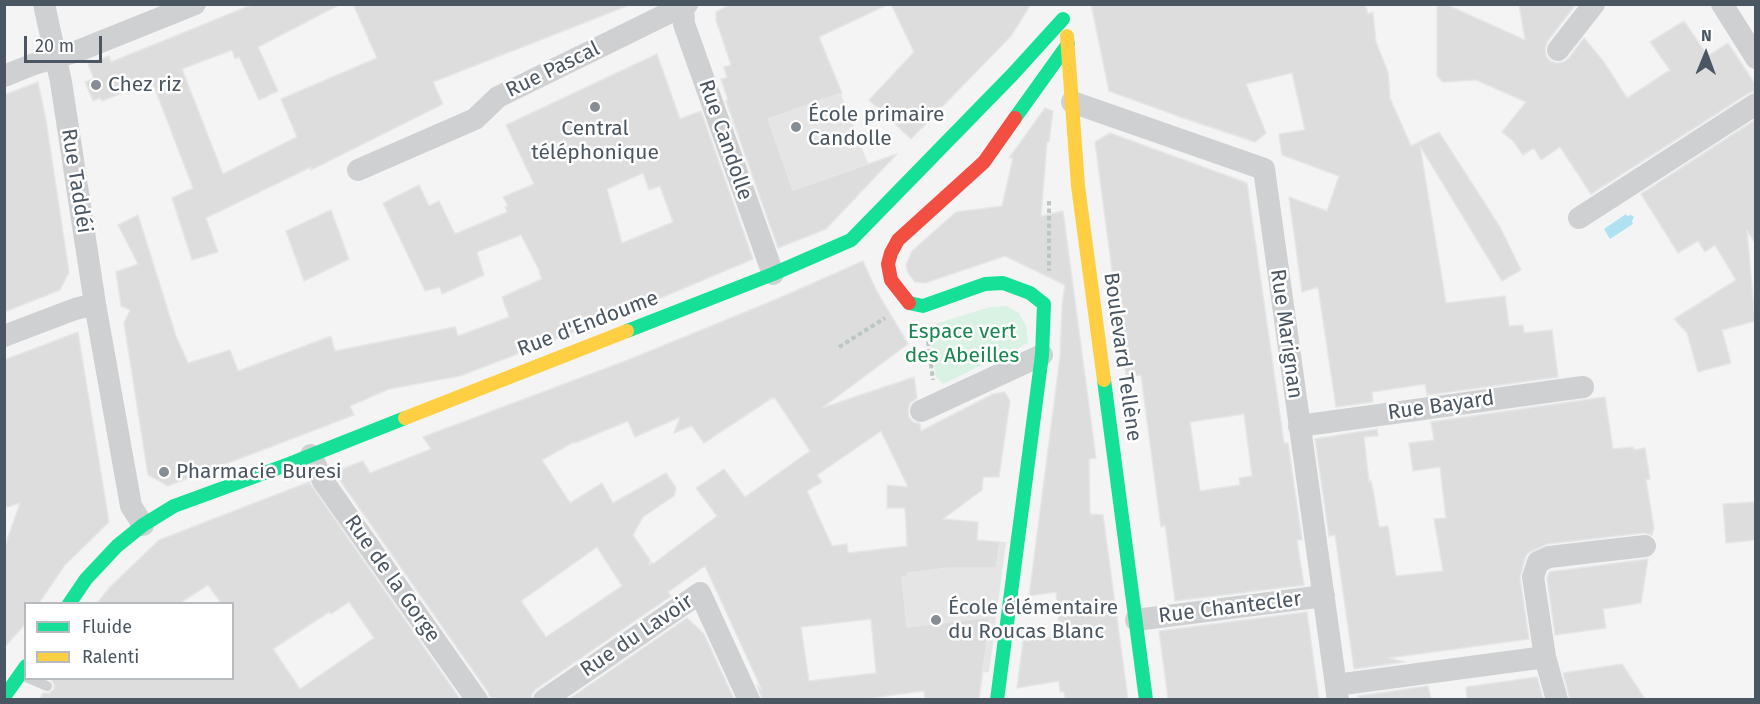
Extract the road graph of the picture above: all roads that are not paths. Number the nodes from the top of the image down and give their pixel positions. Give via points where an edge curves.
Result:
1 (44, 4) edge
2 (195, 4) edge
3 (1060, 4) edge
4 (1594, 4) edge
5 (1722, 4) edge
6 (685, 5) edge
7 (1063, 19) junction
8 (1068, 44) junction
9 (1558, 50) dead end
10 (55, 58) junction
11 (1755, 58) edge
12 (4, 76) edge
13 (1072, 102) junction
14 (1755, 104) edge
15 (358, 170) dead end
16 (1579, 218) dead end
17 (772, 274) junction
18 (95, 304) junction
19 (4, 336) edge
20 (1042, 355) junction
21 (1583, 387) dead end
22 (928, 408) road end
23 (1299, 426) junction
24 (311, 455) junction
25 (143, 525) junction
26 (1646, 546) dead end
27 (1324, 597) junction
28 (70, 602) edge
29 (1136, 620) junction
30 (1545, 657) junction
31 (24, 675) edge
32 (36, 680) edge
33 (46, 686) dead end
34 (1337, 692) edge
35 (4, 697) edge
36 (477, 699) edge
37 (544, 699) edge
38 (749, 699) edge
39 (997, 699) edge
40 (1146, 699) edge
41 (1557, 699) edge

1 - 10 street, Rue Taddéi
2 - 10 street
3 - 7 street
4 - 9 street
5 - 11 street
6 - 15 street, Rue Pascal via 498,97 475,119
6 - 17 street, Rue Candolle via 684,24
7 - 8 street, Boulevard Tellène
7 - 17 street, Rue d'Endoume via 851,240
8 - 13 street, Boulevard Tellène
8 - 20 street via 984,162 898,240 888,264 891,280 908,303 923,306 985,284 1003,283 1030,293 1044,304
10 - 12 street
10 - 18 street, Rue Taddéi
13 - 23 street, Rue Marignan via 1264,170
13 - 29 street, Boulevard Tellène via 1078,186
14 - 16 street
17 - 24 street, Rue d'Endoume
18 - 19 street
18 - 25 street, Rue Taddéi via 131,506
20 - 22 street
20 - 39 street
21 - 23 street, Rue Bayard
23 - 27 street, Rue Marignan
24 - 25 street, Rue d'Endoume via 174,506
24 - 36 street, Rue de la Gorge via 323,482
25 - 28 street, Rue d'Endoume via 117,546
26 - 30 street via 1549,557 1538,562 1533,577
27 - 29 street, Rue Chantecler
27 - 34 street, Rue Marignan
29 - 40 street, Boulevard Tellène
30 - 34 street
30 - 41 street
31 - 35 street
32 - 33 lane
37 - 38 street, Rue du Lavoir via 700,593

